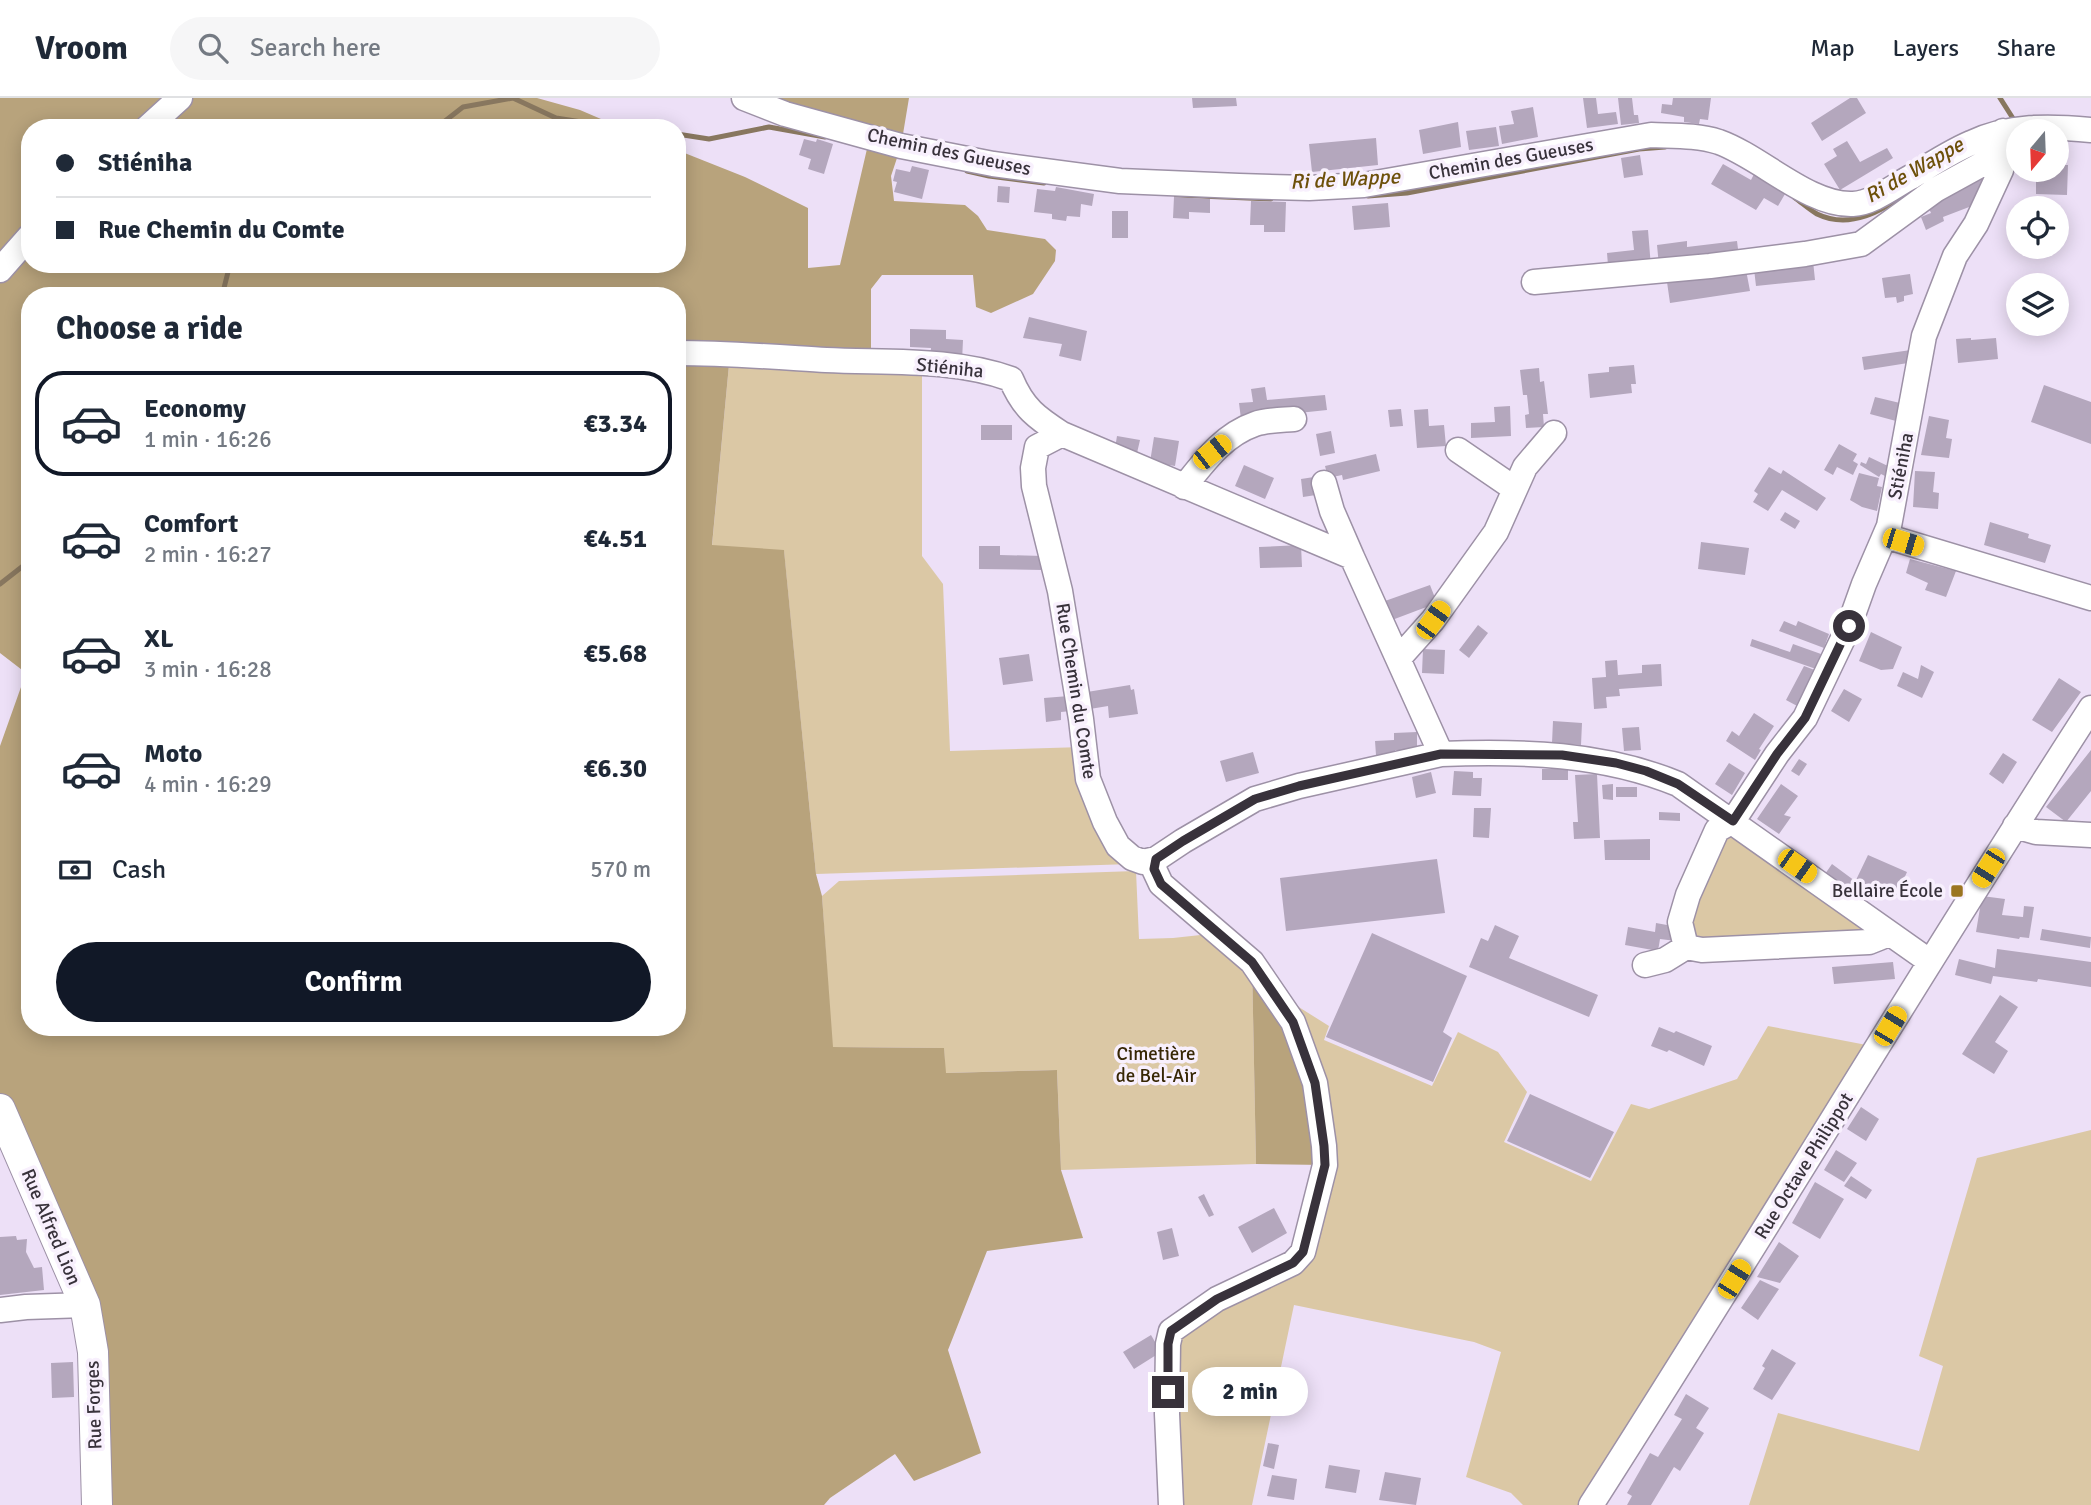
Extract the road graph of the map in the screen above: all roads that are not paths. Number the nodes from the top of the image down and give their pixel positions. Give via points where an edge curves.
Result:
1 (180, 98) edge
2 (744, 98) edge
3 (157, 119) edge
4 (2091, 130) edge
5 (2003, 131) junction
6 (21, 246) edge
7 (0, 270) edge
8 (1534, 282) dead end
9 (686, 353) edge
10 (1294, 419) dead end
11 (1554, 433) dead end
12 (1062, 434) junction
13 (1458, 450) dead end
14 (1324, 483) dead end
15 (1184, 486) junction
16 (1515, 489) junction
17 (1885, 536) junction
18 (1352, 557) junction
19 (2091, 598) edge
20 (1399, 658) junction
21 (2091, 708) edge
22 (1441, 754) junction
23 (1733, 821) junction
24 (2015, 826) junction
25 (2091, 835) edge
26 (1156, 859) junction
27 (1889, 934) junction
28 (1686, 947) junction
29 (1929, 961) junction
30 (1645, 965) dead end
31 (0, 1109) edge
32 (85, 1306) junction
33 (0, 1310) edge
34 (97, 1505) edge
35 (1171, 1505) edge
36 (1591, 1505) edge

1 - 3 street
2 - 5 street, Chemin des Gueuses via 901,146 1120,181 1309,188 1364,185 1651,135 1698,136 1746,154 1807,191 1856,204 1970,143
4 - 5 street, Chemin des Gueuses via 2032,127
5 - 8 street via 1986,162 1935,190 1861,244 1710,266
5 - 17 street, Stiéniha via 2006,151 2001,170 1955,256 1924,336
6 - 7 street
9 - 12 street, Stiéniha via 986,370 1011,379 1018,397 1035,417
10 - 15 street via 1257,423 1238,432 1212,452
11 - 16 street via 1525,467
12 - 15 street, Stiéniha
12 - 26 street, Rue Chemin du Comte via 1037,447 1034,486 1060,591 1088,779 1118,846 1143,862
13 - 16 street
14 - 18 street
15 - 18 street, Stiéniha
16 - 20 street via 1496,532 1433,620
17 - 19 street
17 - 23 street, Stiéniha via 1818,694
18 - 20 street
20 - 22 street
21 - 24 street, Rue Octave Philippot
22 - 23 street via 1562,755 1616,763 1678,784
22 - 26 street via 1255,799
23 - 27 street
23 - 28 street, Stiéniha via 1717,830 1688,895 1680,922
24 - 25 street
24 - 29 street, Rue Octave Philippot
26 - 35 street via 1154,869 1161,884 1252,962 1293,1022 1315,1083 1325,1165 1303,1252 1293,1263 1217,1299 1171,1331 1167,1414
27 - 28 street via 1869,942
27 - 29 street
28 - 30 street
29 - 36 street, Rue Octave Philippot
31 - 32 main road, Rue Alfred Lion
32 - 33 street, Rue Alfred Lion
32 - 34 main road, Rue Forges via 93,1352

